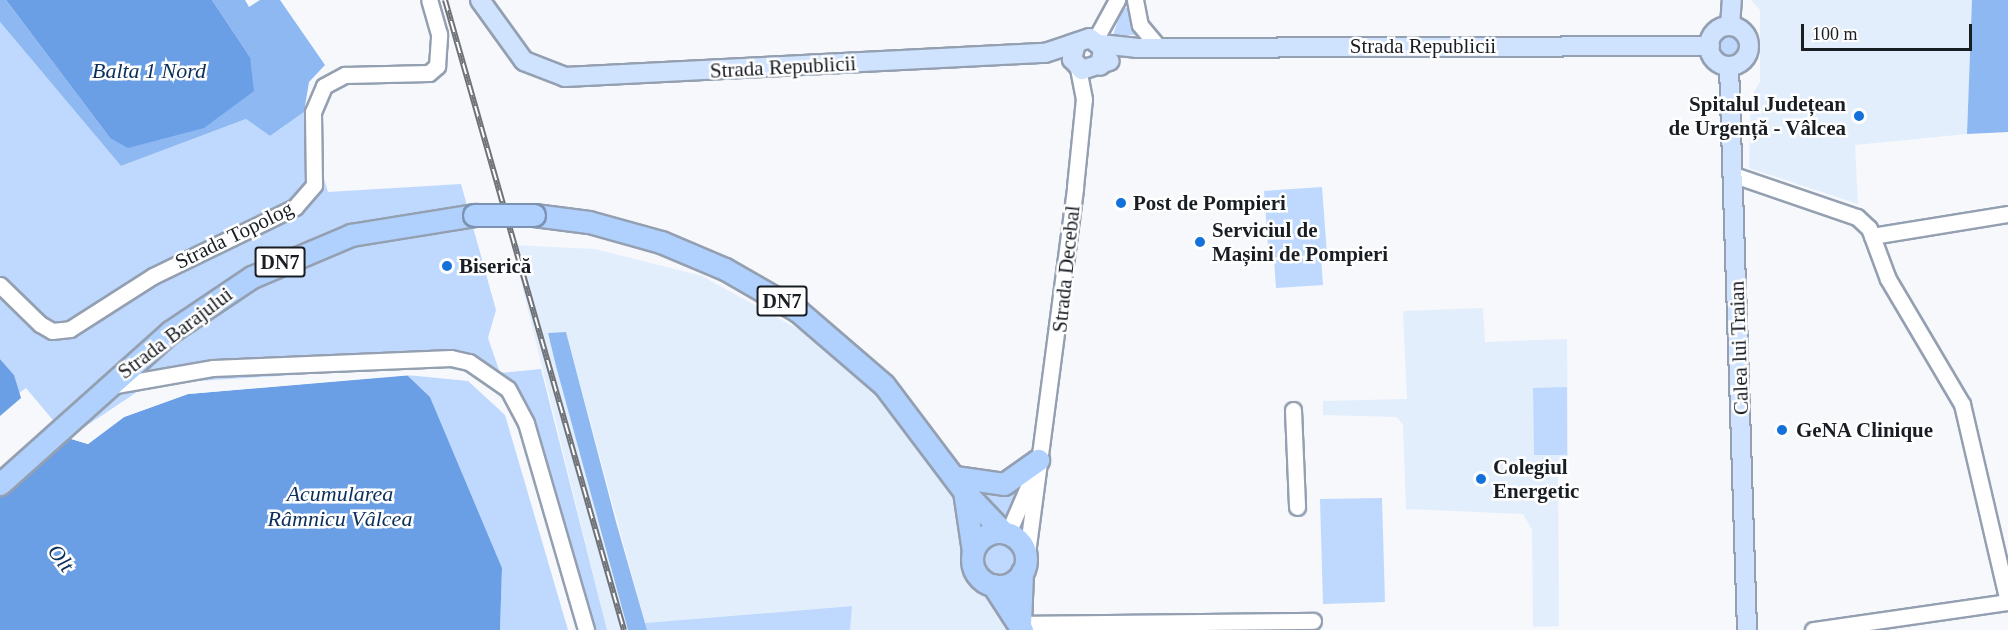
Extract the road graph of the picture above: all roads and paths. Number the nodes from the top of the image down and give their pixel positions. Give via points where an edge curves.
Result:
1 (429, 0) edge
2 (480, 0) edge
3 (1117, 0) edge
4 (1135, 0) edge
5 (1732, 0) edge
6 (1730, 26) junction
7 (1098, 42) junction
8 (1076, 44) junction
9 (1710, 46) junction
10 (1136, 48) junction
11 (1159, 48) junction
12 (1045, 53) junction
13 (1729, 66) junction
14 (1087, 67) junction
15 (1734, 175) junction
16 (2008, 214) edge
17 (1872, 236) junction
18 (0, 285) edge
19 (104, 388) junction
20 (1293, 410) dead end
21 (1045, 438) junction
22 (1038, 460) junction
23 (0, 484) edge
24 (959, 484) junction
25 (1297, 507) dead end
26 (1006, 533) junction
27 (973, 551) junction
28 (1024, 567) junction
29 (993, 585) junction
30 (2008, 602) edge
31 (1313, 621) dead end
32 (1021, 627) edge
33 (585, 630) edge
34 (1747, 630) edge
35 (1813, 630) edge

1 - 18 street, Strada Topolog via 439,34 438,66 429,73 345,75 324,86 313,112 314,185 295,207 153,276 70,329 40,324
2 - 12 main road, Strada Republicii via 524,61 553,75 592,78
3 - 7 street
4 - 11 street via 1140,25
5 - 6 main road
6 - 9 main road via 1713,34
6 - 13 main road via 1747,36 1749,50 1740,63
7 - 8 main road, Strada Republicii
7 - 10 main road, Strada Republicii
7 - 14 main road via 1104,53
8 - 12 main road, Strada Republicii
8 - 14 main road
9 - 11 main road, Strada Republicii
9 - 13 main road via 1715,60
10 - 11 main road, Strada Republicii
10 - 14 main road, Strada Republicii
12 - 14 main road, Strada Republicii
13 - 15 main road, Calea lui Traian
14 - 21 street, Strada Decebal
15 - 17 street via 1857,217
15 - 34 main road, Calea lui Traian
16 - 17 street
17 - 30 street via 1887,279 1947,370 1962,404
19 - 23 highway, Strada Barajului / DN7
19 - 24 highway, Strada Barajului / DN7, bridge via 196,312 277,264 379,228 474,215 534,215 589,222 661,242 764,290 866,368 913,418
19 - 33 street, Strada Barajului via 213,368 451,358 469,362 508,389 526,423
20 - 25 street
21 - 22 street, Strada Decebal
21 - 28 street, Strada Decebal
22 - 24 highway via 1004,484
22 - 26 street, Strada Decebal
24 - 26 highway, Strada Barajului / DN7
24 - 27 highway, Strada Barajului / DN7
26 - 27 highway via 982,538
26 - 28 highway, DN7 via 1022,544
27 - 29 highway, DN7 via 975,570
28 - 29 highway via 1010,584
28 - 32 highway
29 - 32 highway, DN7
30 - 35 street
31 - 32 street

